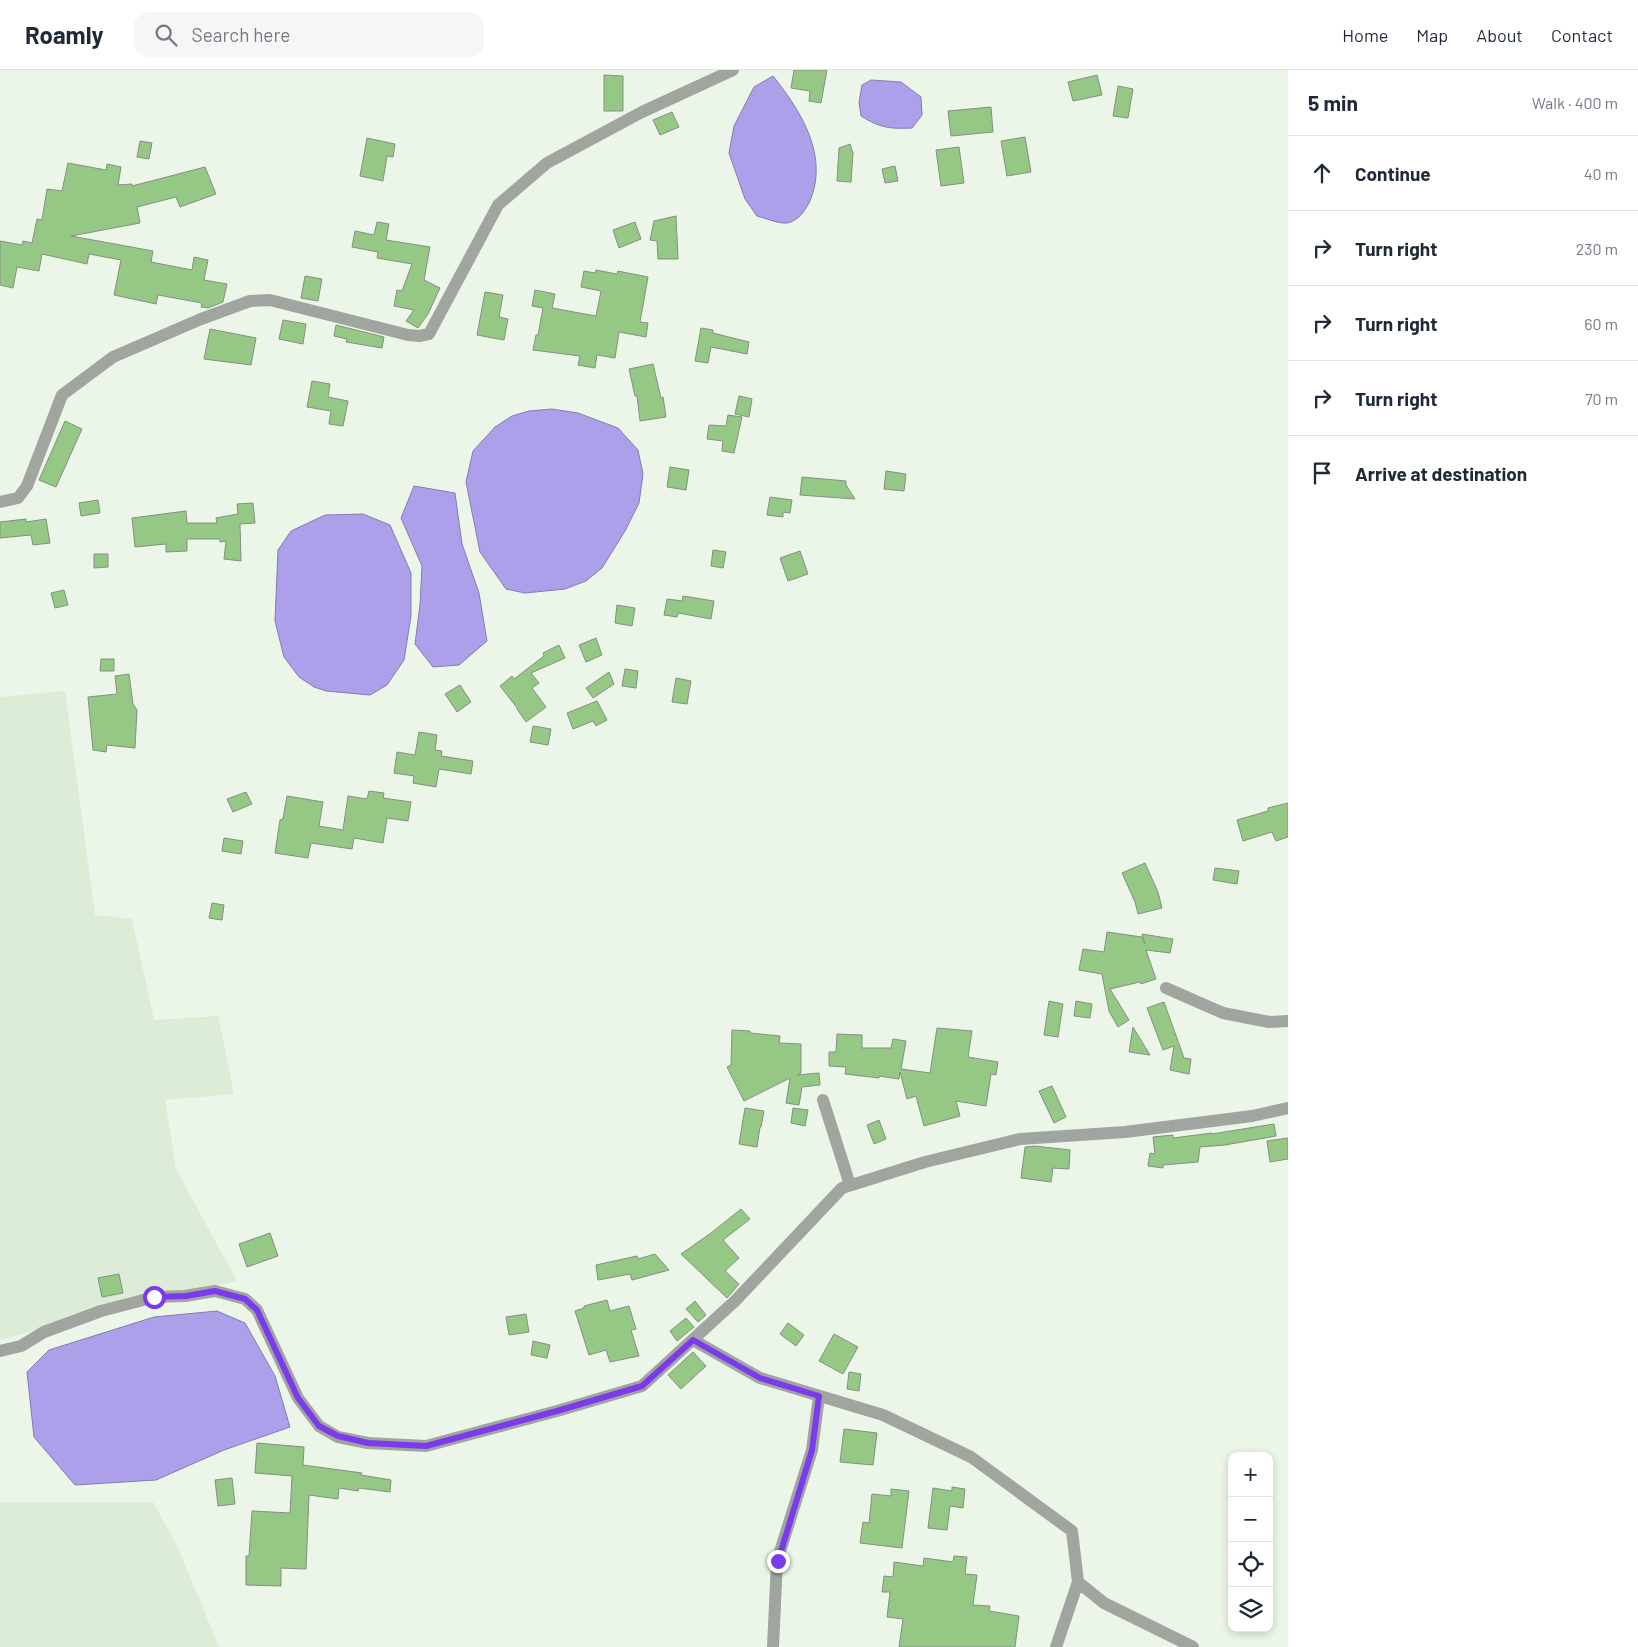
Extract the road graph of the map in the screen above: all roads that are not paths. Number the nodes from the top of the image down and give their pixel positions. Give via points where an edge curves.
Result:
1 (732, 70) edge
2 (0, 502) edge
3 (1166, 988) dead end
4 (1288, 1021) edge
5 (823, 1100) dead end
6 (1288, 1108) edge
7 (850, 1185) junction
8 (693, 1340) junction
9 (0, 1351) edge
10 (819, 1396) junction
11 (1078, 1582) junction
12 (773, 1647) edge
13 (1056, 1647) edge
14 (1193, 1647) edge

1 - 2 street via 642,112 547,163 498,205 428,334 408,335 270,300 250,301 201,319 113,357 62,395 28,486 18,498
3 - 4 street via 1223,1013 1269,1022
5 - 7 street
6 - 7 street via 1252,1116 1125,1132 1020,1139
7 - 8 street via 842,1188 735,1301
8 - 9 street via 642,1386 426,1446 368,1443 338,1436 319,1426 298,1398 257,1310 245,1299 215,1291 154,1297 101,1311 44,1332 21,1346
8 - 10 street via 760,1378
10 - 11 street via 884,1415 971,1457 1072,1531
10 - 12 street via 812,1450 778,1561
11 - 13 street
11 - 14 street via 1104,1604

